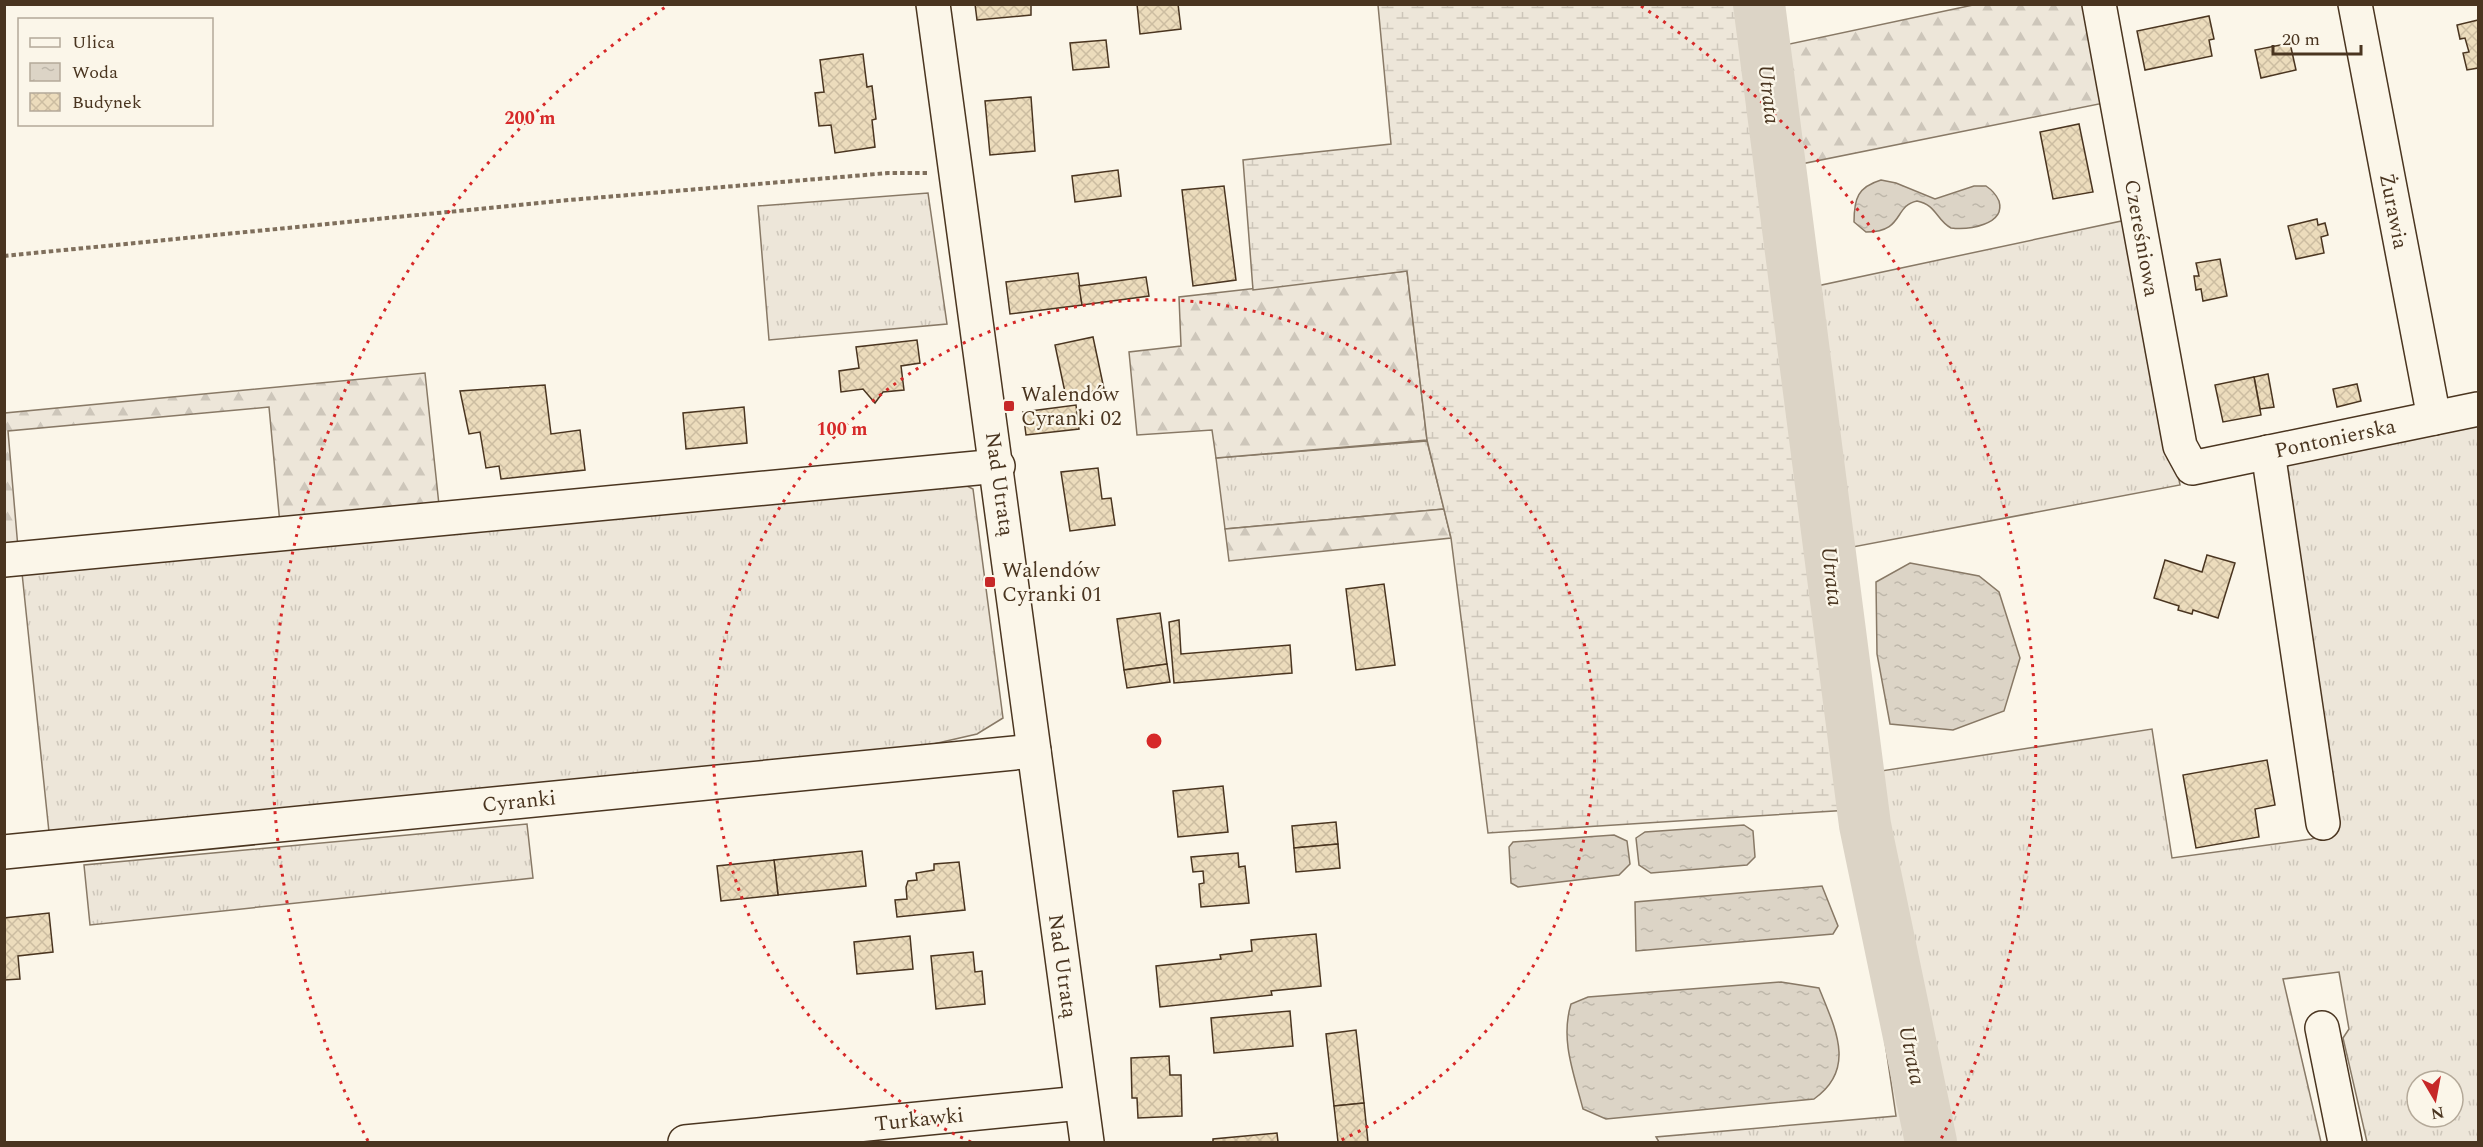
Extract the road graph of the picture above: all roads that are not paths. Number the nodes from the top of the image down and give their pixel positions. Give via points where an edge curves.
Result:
1 (933, 4) edge
2 (2099, 4) edge
3 (2355, 4) edge
4 (2478, 409) edge
5 (2434, 418) junction
6 (2268, 452) junction
7 (998, 466) junction
8 (2192, 468) joint
9 (4, 560) edge
10 (1034, 751) junction
11 (2323, 824) dead end
12 (4, 852) edge
13 (2322, 1028) dead end
14 (1081, 1103) junction
15 (685, 1143) edge
16 (1087, 1143) edge
17 (2345, 1143) edge

1 - 7 street, Nad Utratą
2 - 8 street, Czereśniowa via 2180,446
3 - 5 street, Żurawia
4 - 5 street, Pontonierska
5 - 6 street, Pontonierska
6 - 8 street, Pontonierska
6 - 11 street
7 - 9 street
7 - 10 street, Nad Utratą
10 - 12 street, Cyranki
10 - 14 street, Nad Utratą
13 - 17 street
14 - 15 street, Turkawki
14 - 16 street, Nad Utratą

